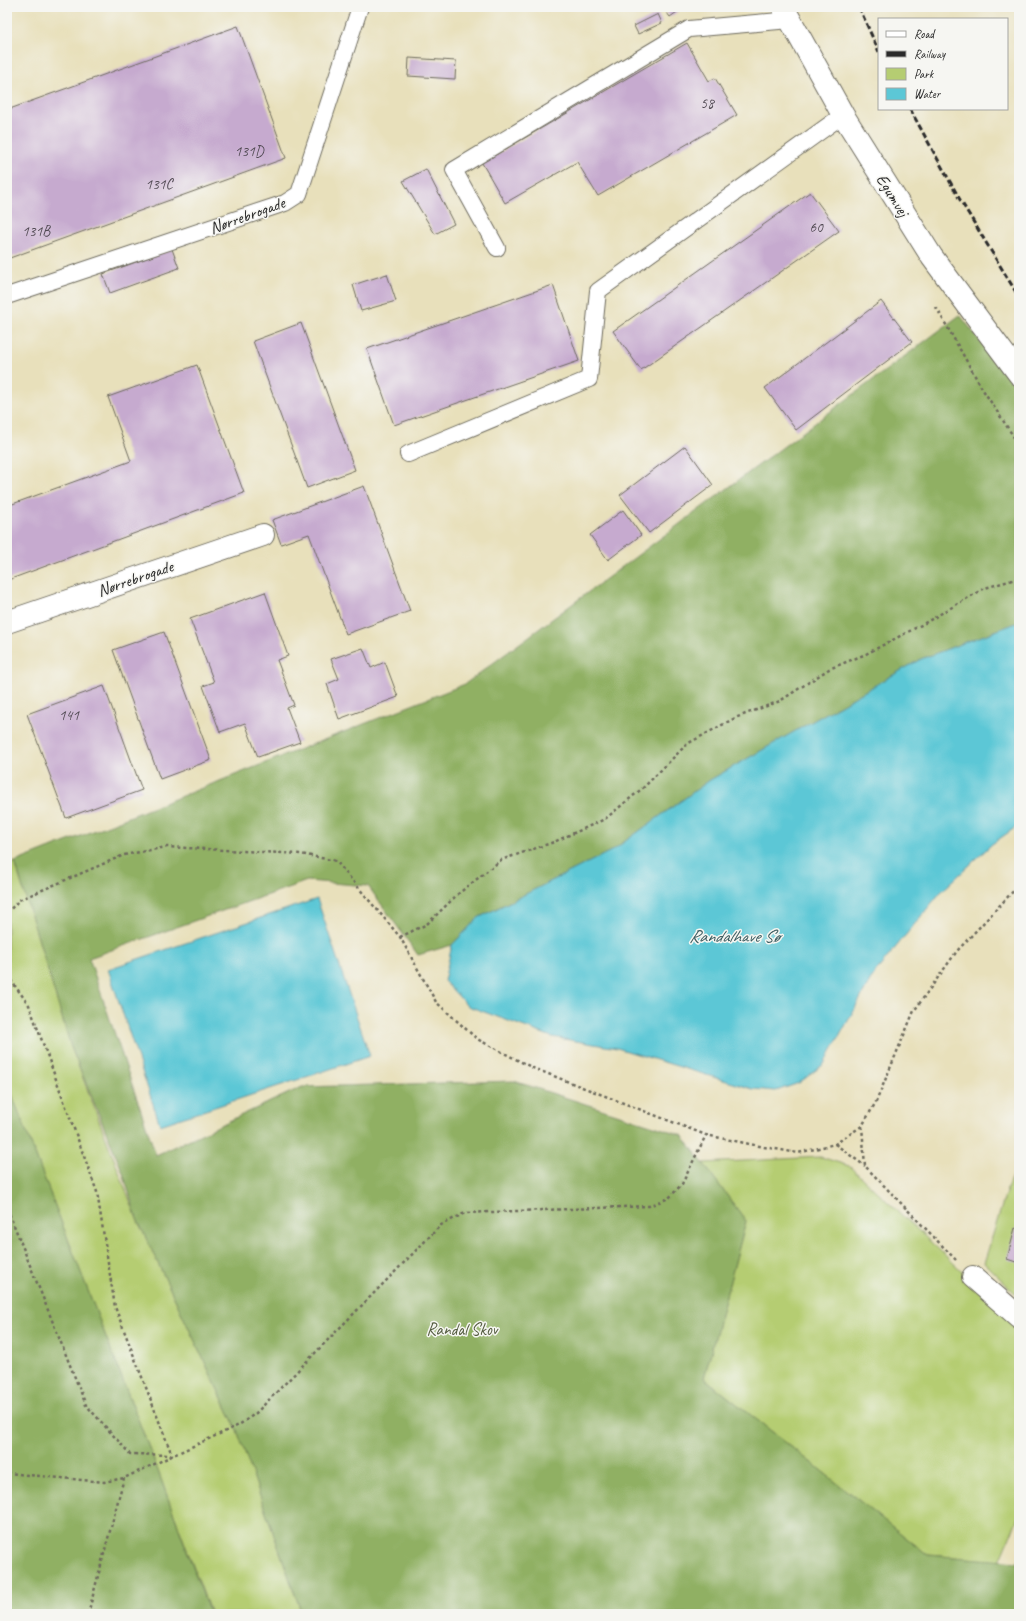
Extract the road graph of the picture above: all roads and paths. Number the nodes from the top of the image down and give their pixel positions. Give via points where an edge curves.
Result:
1 (360, 7) edge
2 (786, 14) edge
3 (843, 115) junction
4 (497, 248) dead end
5 (7, 296) edge
6 (935, 304) dead end
7 (1019, 374) edge
8 (1019, 445) edge
9 (408, 454) dead end
10 (263, 535) dead end
11 (1019, 578) edge
12 (7, 622) edge
13 (1019, 885) edge
14 (7, 913) edge
15 (400, 937) junction
16 (7, 976) edge
17 (862, 1126) junction
18 (706, 1135) junction
19 (835, 1144) junction
20 (865, 1166) junction
21 (7, 1208) edge
22 (973, 1277) joint
23 (1019, 1317) edge
24 (172, 1456) junction
25 (7, 1473) edge
26 (124, 1478) junction
27 (88, 1614) edge

1 - 5 lane, Nørrebrogade via 299,194 285,203
2 - 3 street, Egumvej
2 - 4 lane via 689,29 454,170
3 - 7 street, Egumvej via 932,257
3 - 9 lane via 598,291 589,379
6 - 8 path
10 - 12 street, Nørrebrogade
11 - 15 path via 985,588 880,646 829,669 780,701 736,718 687,744 644,787 605,819 554,842 501,860 458,894 427,924
13 - 17 path via 957,950 914,1011 876,1102
14 - 15 path via 19,900 124,854 167,847 301,854 336,862
15 - 18 path via 436,1002 477,1039 532,1068
16 - 24 path via 29,1005 97,1192 115,1307
17 - 19 path
17 - 20 path
18 - 19 path via 798,1152
18 - 24 path via 682,1184 669,1198 650,1206 464,1214 441,1225 256,1413 239,1425
19 - 20 path
20 - 22 path
21 - 24 path via 86,1405 130,1454
22 - 23 street
24 - 26 path
25 - 26 path via 104,1482
26 - 27 path

